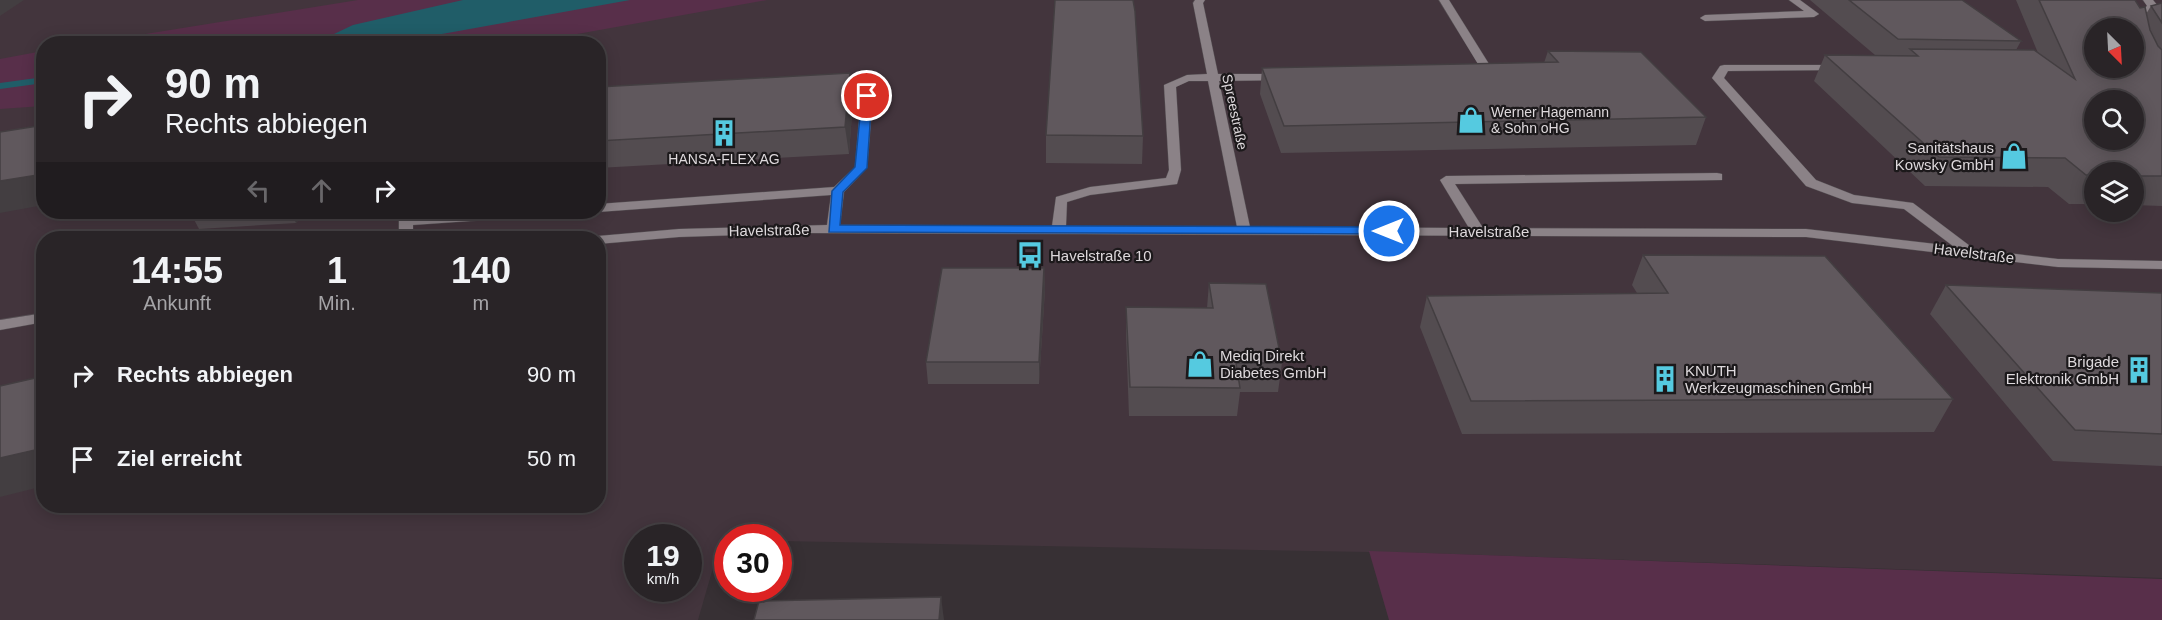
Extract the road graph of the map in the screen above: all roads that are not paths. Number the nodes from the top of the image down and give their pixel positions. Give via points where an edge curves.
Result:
1 (1200, 0) edge
2 (1444, 0) edge
3 (1794, 0) edge
4 (2148, 0) edge
5 (1705, 18) dead end
6 (2138, 18) edge
7 (1846, 69) edge
8 (1465, 72) edge
9 (1297, 77) edge
10 (1213, 79) junction
11 (820, 93) edge
12 (1717, 177) dead end
13 (838, 191) junction
14 (606, 207) edge
15 (833, 229) junction
16 (1059, 229) junction
17 (1244, 230) junction
18 (1478, 231) junction
19 (606, 239) edge
20 (1969, 252) junction
21 (2162, 265) edge
22 (36, 318) edge
23 (0, 325) edge

1 - 10 street, Spreestraße
2 - 8 street via 1489,72
3 - 5 street via 1814,14
4 - 6 street via 2152,6
7 - 20 street via 1724,68 1718,78 1811,183 1852,199 1908,206
9 - 10 street
10 - 16 street via 1187,78 1170,84 1175,170 1172,182 1083,190 1061,200
10 - 17 street, Spreestraße
11 - 13 street via 855,91 867,96 861,168
12 - 18 street via 1446,180
13 - 14 street
13 - 15 street
15 - 16 street, Havelstraße
15 - 19 street, Havelstraße via 679,232
16 - 17 street, Havelstraße
17 - 18 street, Havelstraße
18 - 20 street, Havelstraße via 1806,233
20 - 21 street, Havelstraße via 2058,263
22 - 23 street

